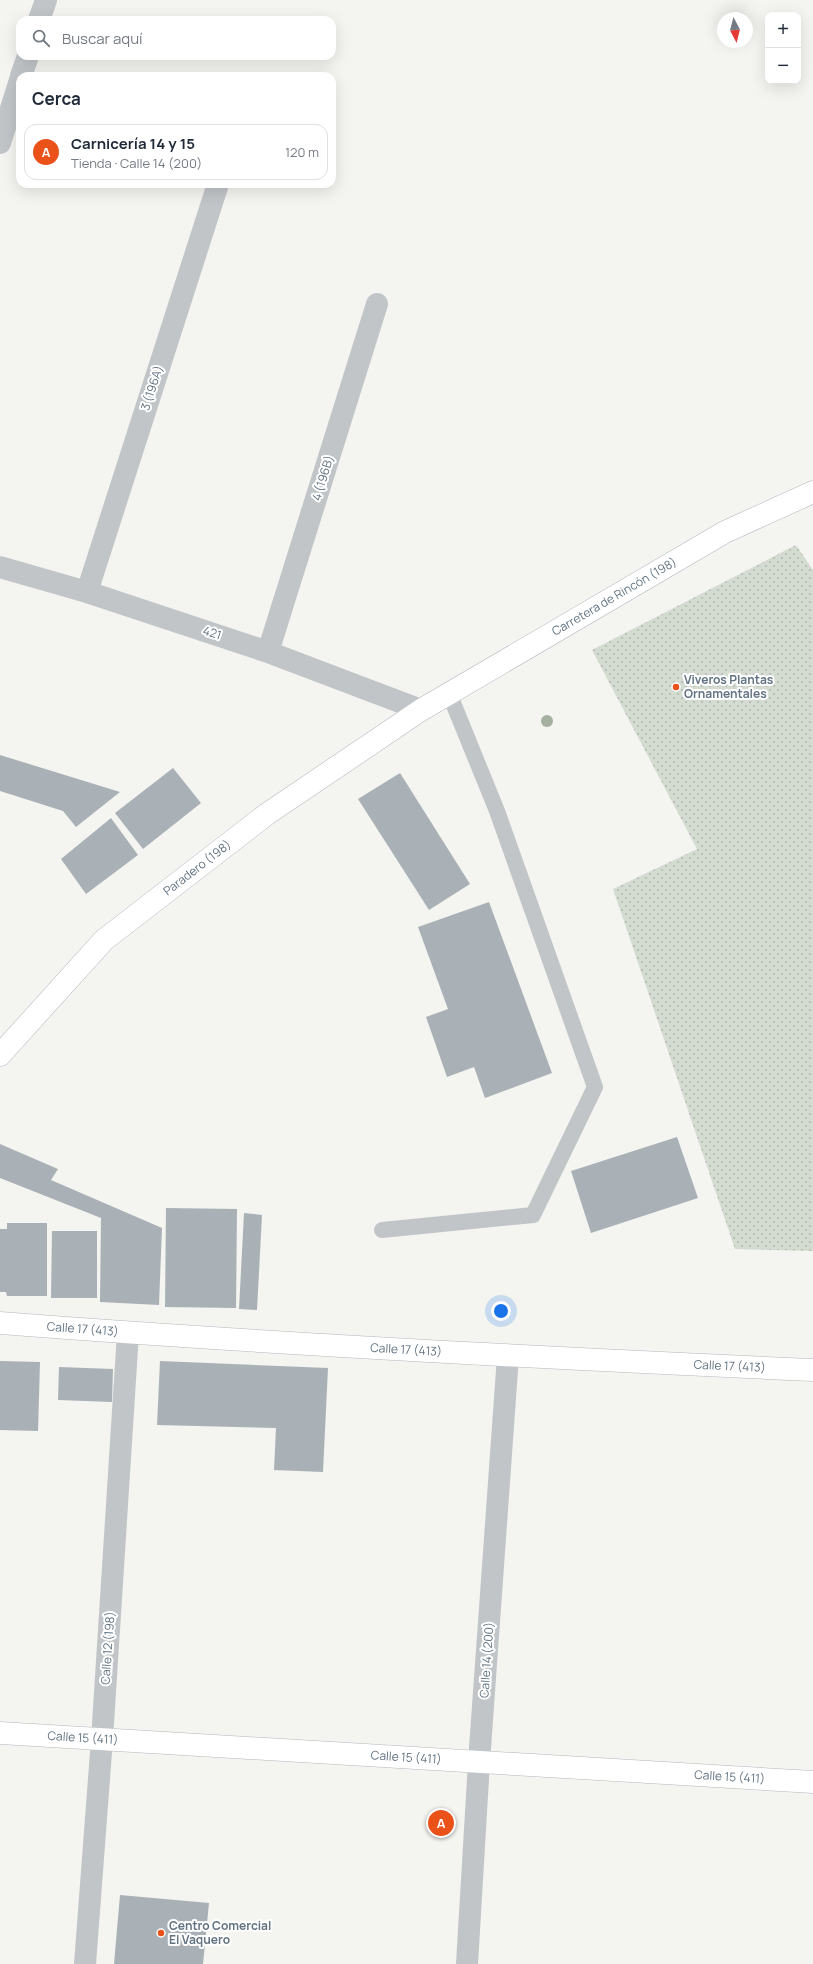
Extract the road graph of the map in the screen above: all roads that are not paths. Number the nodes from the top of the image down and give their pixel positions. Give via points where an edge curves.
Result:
1 (46, 0) edge
2 (40, 16) edge
3 (27, 60) edge
4 (22, 72) edge
5 (16, 93) edge
6 (0, 143) edge
7 (217, 188) edge
8 (378, 304) dead end
9 (813, 492) edge
10 (0, 567) edge
11 (86, 592) junction
12 (268, 652) junction
13 (449, 693) junction
14 (420, 710) junction
15 (0, 1055) edge
16 (382, 1230) dead end
17 (0, 1323) edge
18 (128, 1333) junction
19 (508, 1356) junction
20 (813, 1370) edge
21 (0, 1733) edge
22 (102, 1739) junction
23 (479, 1762) junction
24 (813, 1782) edge
25 (85, 1964) edge
26 (467, 1964) edge

1 - 2 street
3 - 4 street
5 - 6 street
7 - 11 street, 3 (196A)
8 - 12 street, 4 (196B)
9 - 13 street, Carretera de Rincón (198) via 725,532
10 - 11 street, 421
11 - 12 street, 421
12 - 14 street, 421
13 - 14 street, Carretera de Rincón (198)
13 - 16 lane via 497,811 595,1087 533,1215
14 - 15 street, Paradero (198) via 267,814 104,940
17 - 18 street, Calle 17 (413)
18 - 19 street, Calle 17 (413)
18 - 22 street, Calle 12 (198)
19 - 20 street, Calle 17 (413)
19 - 23 street, Calle 14 (200)
21 - 22 street, Calle 15 (411)
22 - 23 street, Calle 15 (411)
22 - 25 street, Calle 12 (198)
23 - 24 street, Calle 15 (411)
23 - 26 street, Calle 14 (200)

